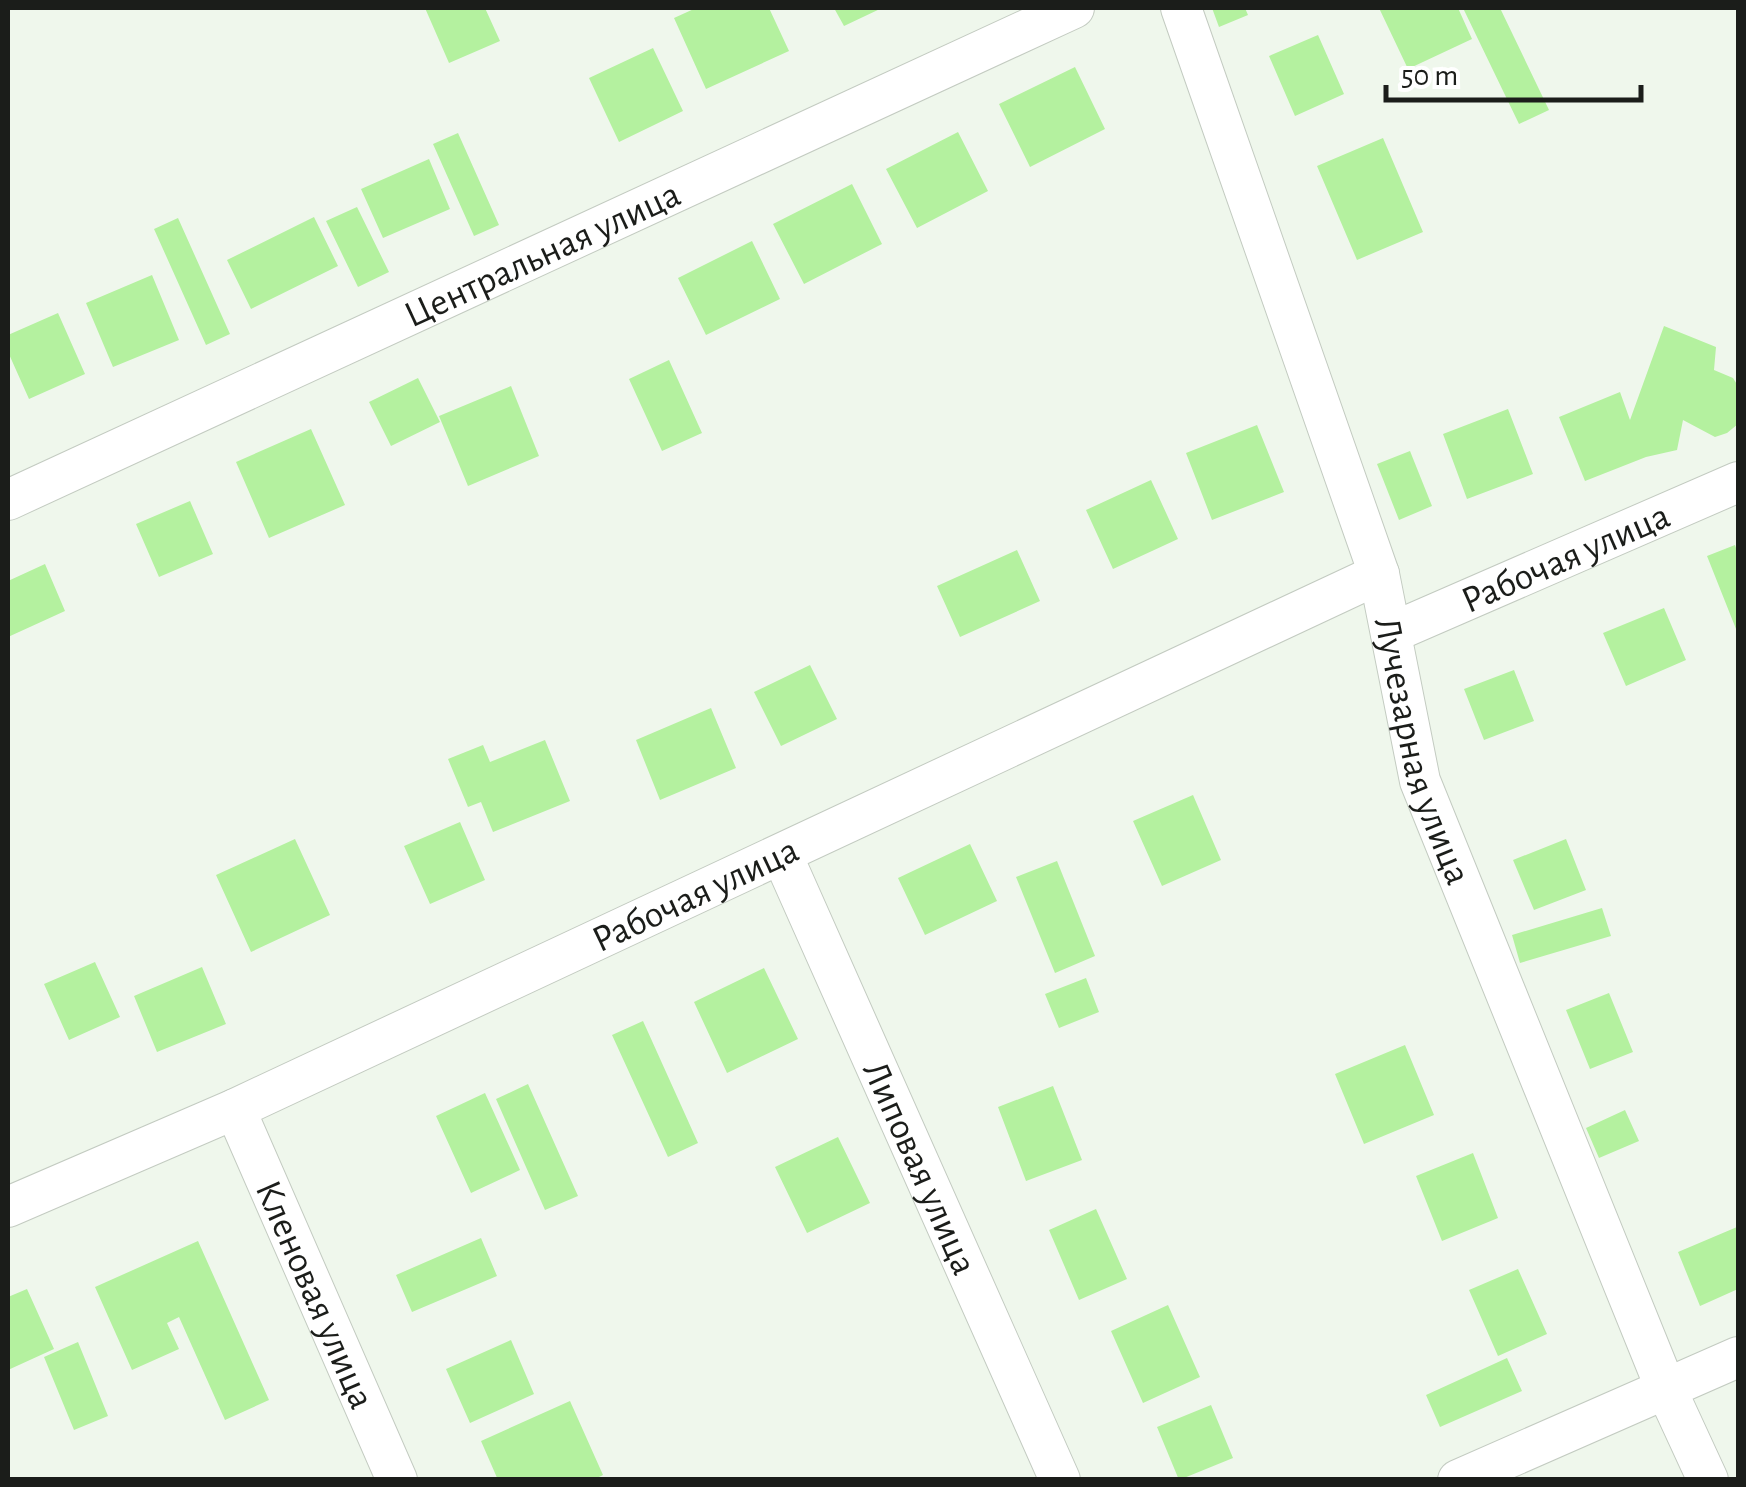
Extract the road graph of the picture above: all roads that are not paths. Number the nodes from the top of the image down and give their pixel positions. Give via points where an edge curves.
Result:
1 (1074, 8) edge
2 (1180, 8) edge
3 (1738, 482) edge
4 (8, 500) edge
5 (1379, 574) junction
6 (1391, 632) junction
7 (782, 855) junction
8 (235, 1110) junction
9 (8, 1207) edge
10 (1738, 1357) edge
11 (1666, 1389) junction
12 (397, 1480) edge
13 (1060, 1480) edge
14 (1458, 1480) edge
15 (1708, 1480) edge

1 - 4 street, Центральная улица
2 - 5 street, Лучезарная улица
3 - 6 street, Рабочая улица
5 - 6 street, Лучезарная улица
5 - 7 street, Рабочая улица
6 - 11 street, Лучезарная улица via 1420,782
7 - 8 street, Рабочая улица
7 - 13 street, Липовая улица
8 - 9 street, Рабочая улица
8 - 12 street, Кленовая улица
10 - 11 street
11 - 14 street
11 - 15 street, Лучезарная улица

